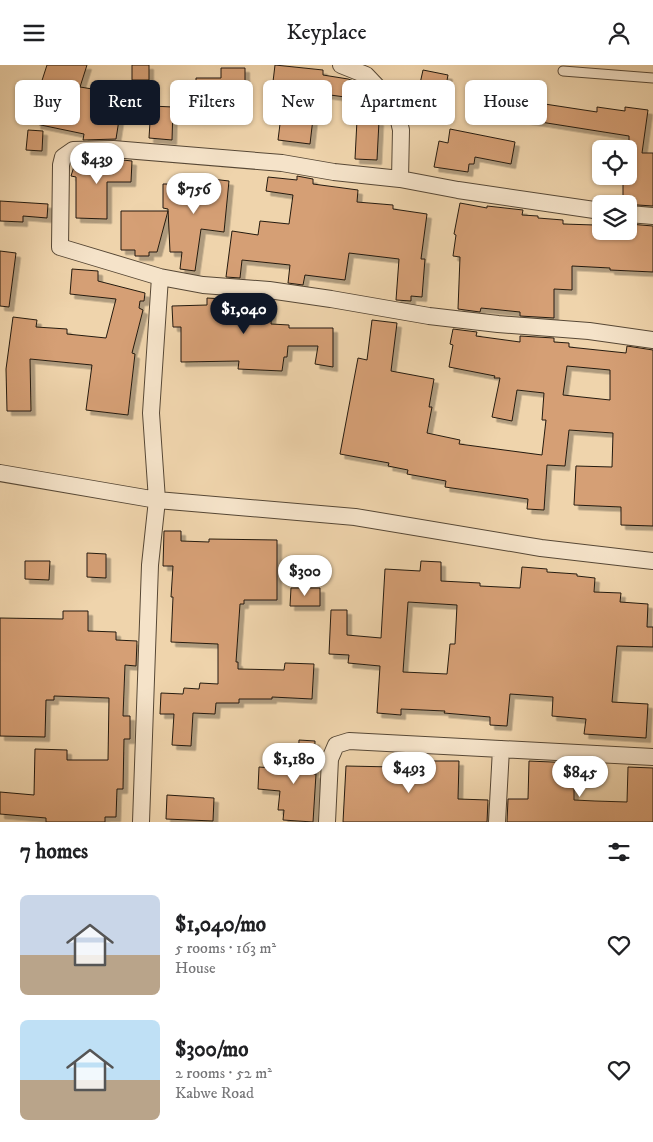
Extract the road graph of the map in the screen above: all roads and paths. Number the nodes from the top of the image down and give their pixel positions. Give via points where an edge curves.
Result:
1 (341, 65) edge
2 (563, 71) dead end
3 (653, 78) edge
4 (400, 179) junction
5 (592, 210) edge
6 (637, 215) edge
7 (653, 216) edge
8 (160, 277) junction
9 (653, 340) edge
10 (0, 473) edge
11 (157, 500) junction
12 (653, 561) edge
13 (501, 749) junction
14 (653, 757) edge
15 (142, 822) edge
16 (327, 822) edge
17 (497, 822) edge

1 - 4 street via 366,75 386,96 398,117 401,130
2 - 3 lane
4 - 5 street
4 - 8 street via 282,163 113,149 68,152 61,165 60,247
6 - 7 street
8 - 9 street via 429,316
8 - 11 street via 151,413
10 - 11 street
11 - 12 street via 355,517 541,548
11 - 15 street via 150,565
13 - 14 street
13 - 16 street via 349,741 336,745 330,759
13 - 17 street

